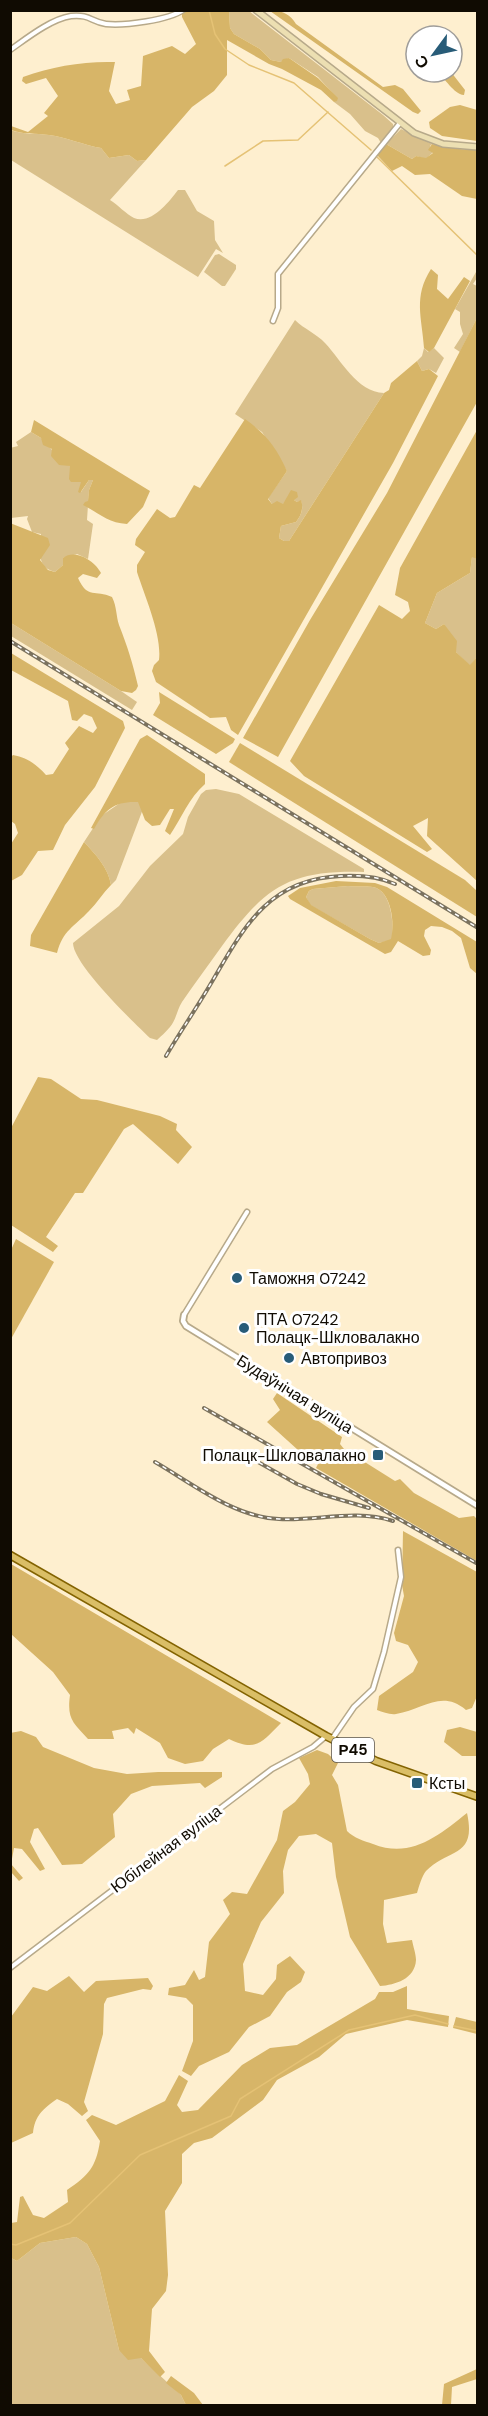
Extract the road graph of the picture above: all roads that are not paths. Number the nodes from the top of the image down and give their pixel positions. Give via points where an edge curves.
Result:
1 (183, 10) edge
2 (256, 10) edge
3 (88, 13) edge
4 (10, 50) edge
5 (400, 123) junction
6 (477, 147) edge
7 (273, 321) dead end
8 (247, 1212) dead end
9 (184, 1315) joint
10 (477, 1506) edge
11 (398, 1550) dead end
12 (10, 1555) edge
13 (329, 1738) junction
14 (477, 1797) edge
15 (10, 1968) edge

1 - 3 street via 165,18 116,24 99,22
2 - 5 main road
3 - 4 street via 65,18
5 - 6 main road via 442,144
5 - 7 street via 280,272 278,308
8 - 9 street
9 - 10 street, Будаўнічая вуліца via 186,1326
11 - 13 street via 401,1577 373,1689
12 - 13 main road, Р45
13 - 14 main road, Р45 via 393,1768
13 - 15 street, Юбілейная вуліца via 272,1769

